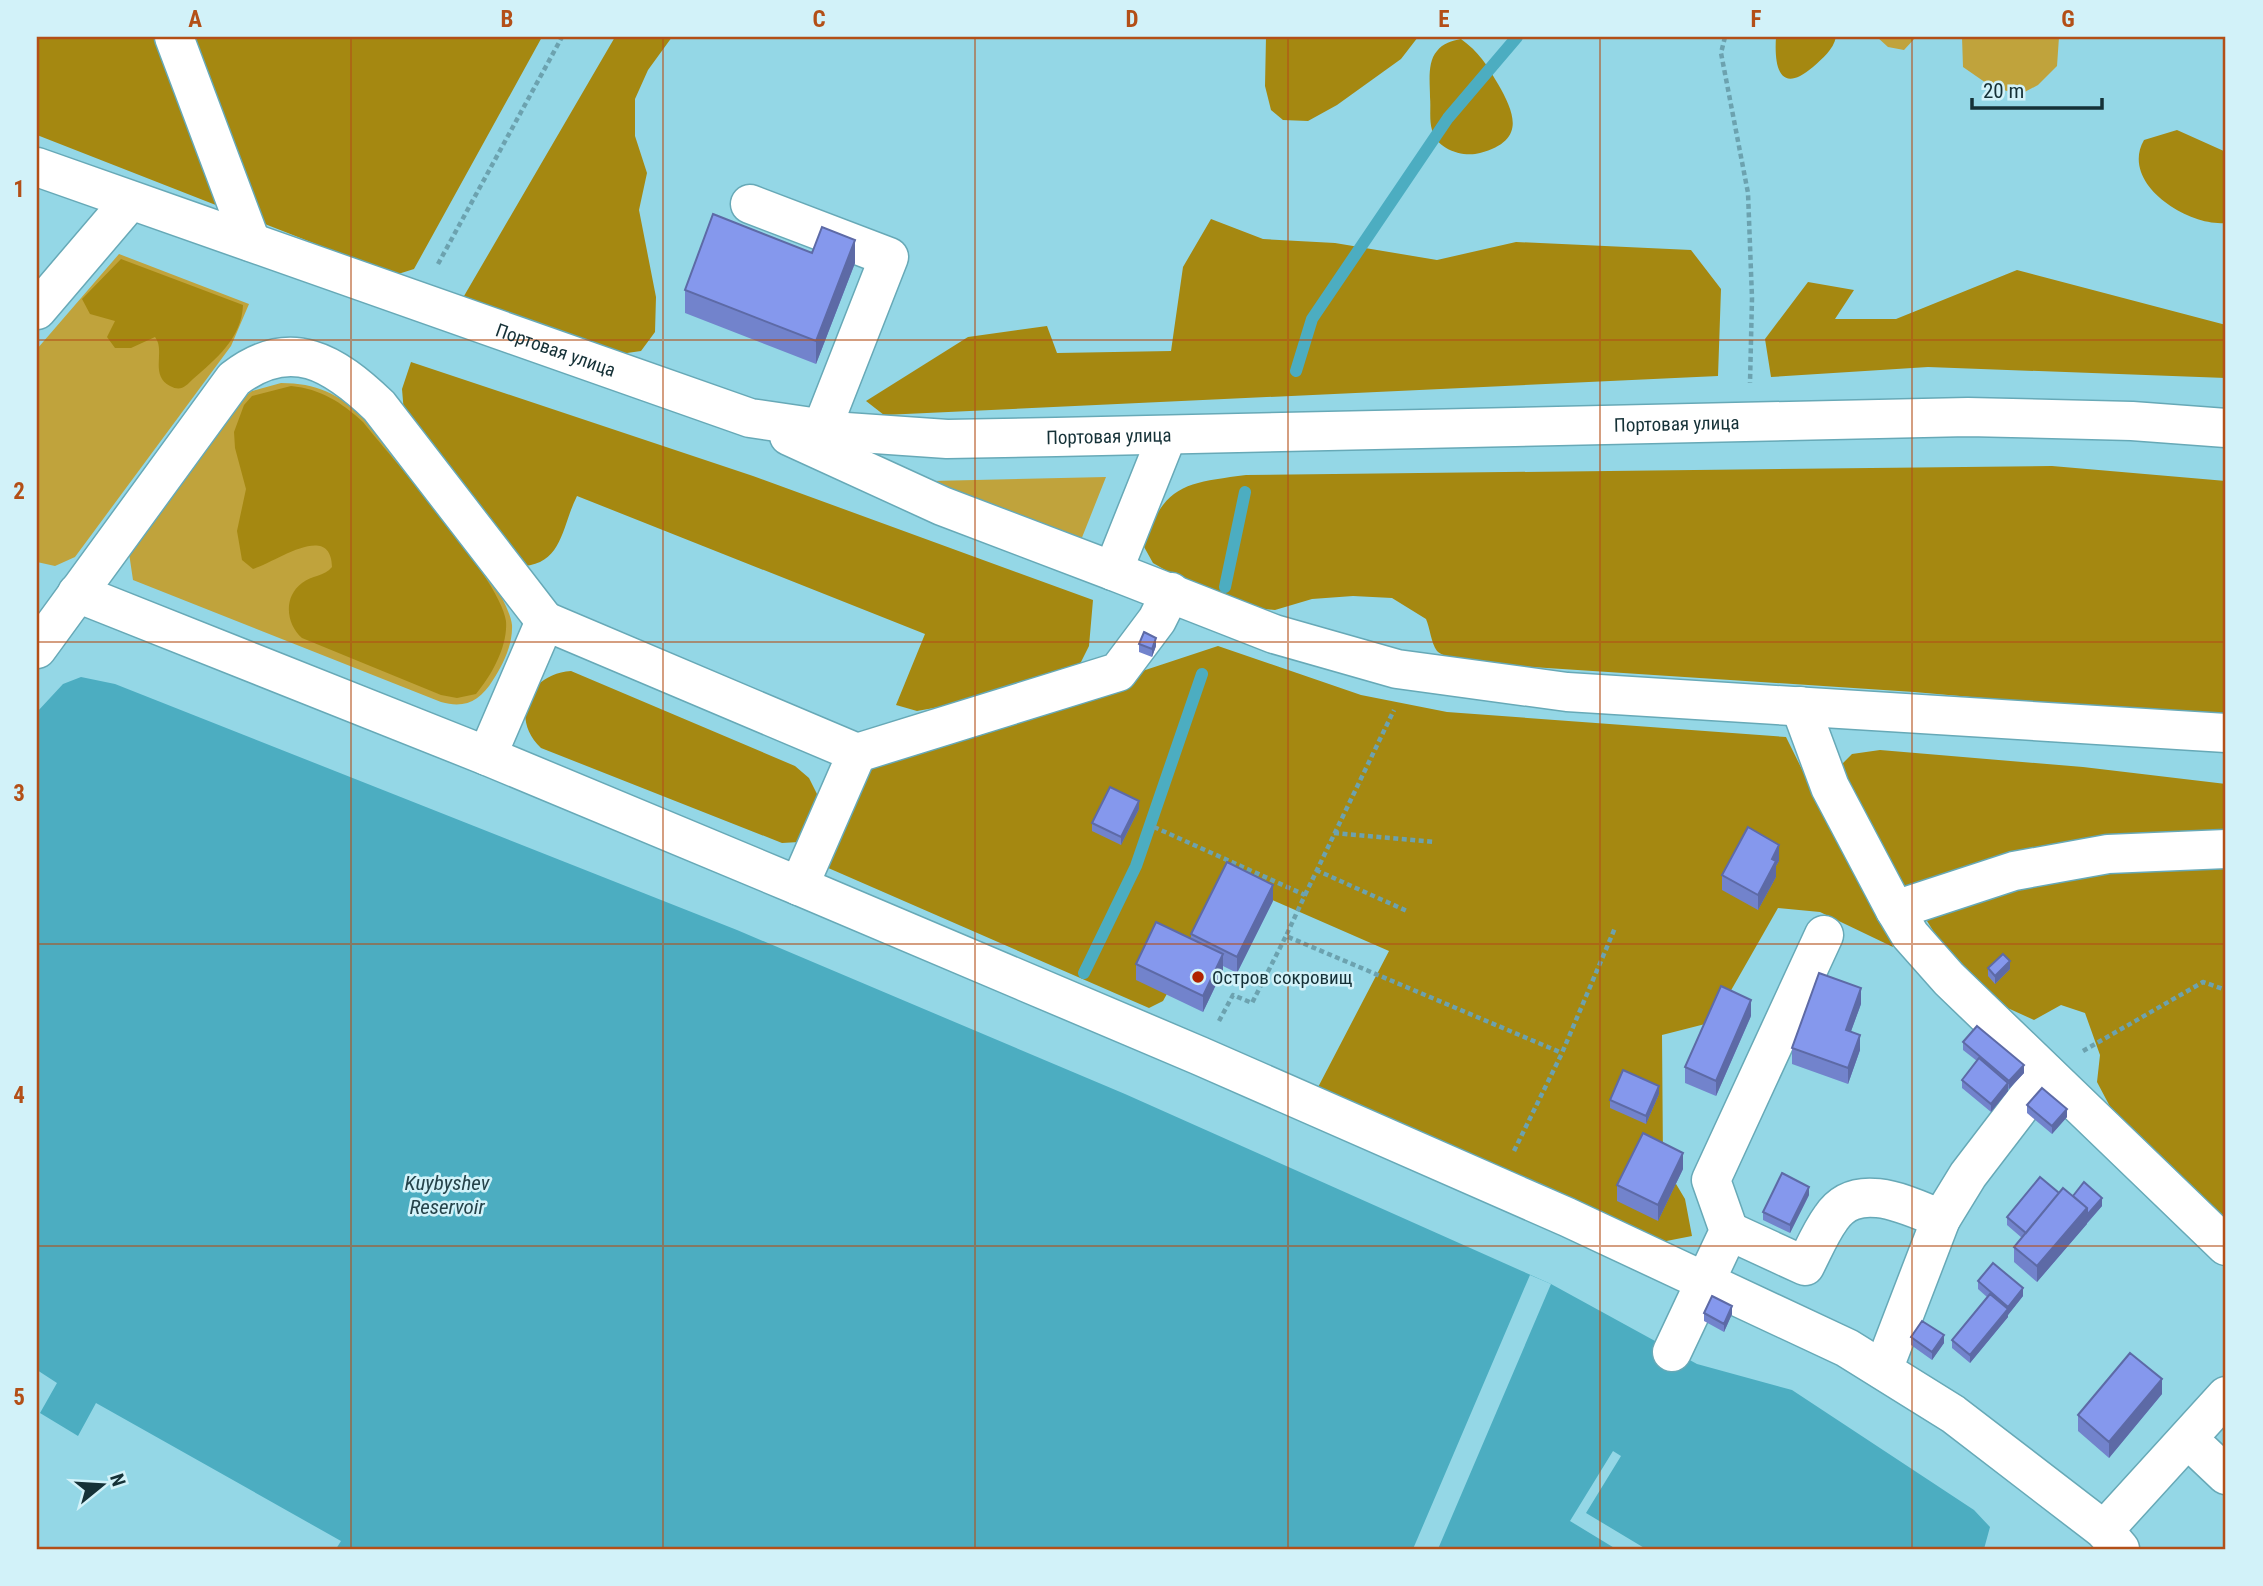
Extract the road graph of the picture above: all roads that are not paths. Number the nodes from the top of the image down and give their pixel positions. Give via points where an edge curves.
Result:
1 (174, 37) edge
2 (37, 167) edge
3 (130, 201) junction
4 (750, 204) dead end
5 (251, 242) junction
6 (37, 310) edge
7 (750, 418) junction
8 (822, 428) junction
9 (2226, 428) edge
10 (1167, 436) junction
11 (1113, 571) junction
12 (1171, 592) junction
13 (77, 593) junction
14 (545, 621) junction
15 (37, 649) edge
16 (1800, 706) junction
17 (2226, 733) edge
18 (857, 752) junction
19 (487, 757) junction
20 (2226, 849) edge
21 (799, 886) junction
22 (1895, 910) junction
23 (1824, 935) dead end
24 (2046, 1073) junction
25 (1941, 1219) junction
26 (1729, 1231) junction
27 (2226, 1246) edge
28 (1705, 1282) junction
29 (1672, 1353) dead end
30 (1883, 1370) junction
31 (2226, 1396) edge
32 (2188, 1439) junction
33 (2226, 1475) edge
34 (2112, 1540) edge

1 - 5 street
2 - 3 street, Портовая улица
3 - 5 street, Портовая улица
3 - 6 street
4 - 8 street via 889,257
5 - 7 street, Портовая улица
7 - 8 street, Портовая улица
7 - 11 street via 942,506
8 - 10 street, Портовая улица via 947,439
9 - 10 street, Портовая улица via 1968,417
10 - 11 street
11 - 12 street
12 - 16 street via 1274,634 1397,669 1567,692
12 - 18 street via 1157,620 1118,672
13 - 14 street via 234,379 267,359 305,358 330,365 379,406
13 - 15 street
13 - 19 street
14 - 18 street
14 - 19 street
16 - 17 street
16 - 22 street via 1830,788
18 - 21 street
19 - 21 street
20 - 22 street via 2108,854 2014,871
21 - 28 street via 1200,1056
22 - 24 street via 1910,935 1950,979
23 - 26 street via 1711,1180
24 - 25 street via 1968,1175
24 - 27 street
25 - 26 street via 1891,1198 1851,1203 1832,1215 1805,1266
25 - 30 street
26 - 28 street
28 - 29 street
28 - 30 street via 1847,1348
30 - 34 street via 1953,1414
31 - 32 street
32 - 33 street
32 - 34 street

